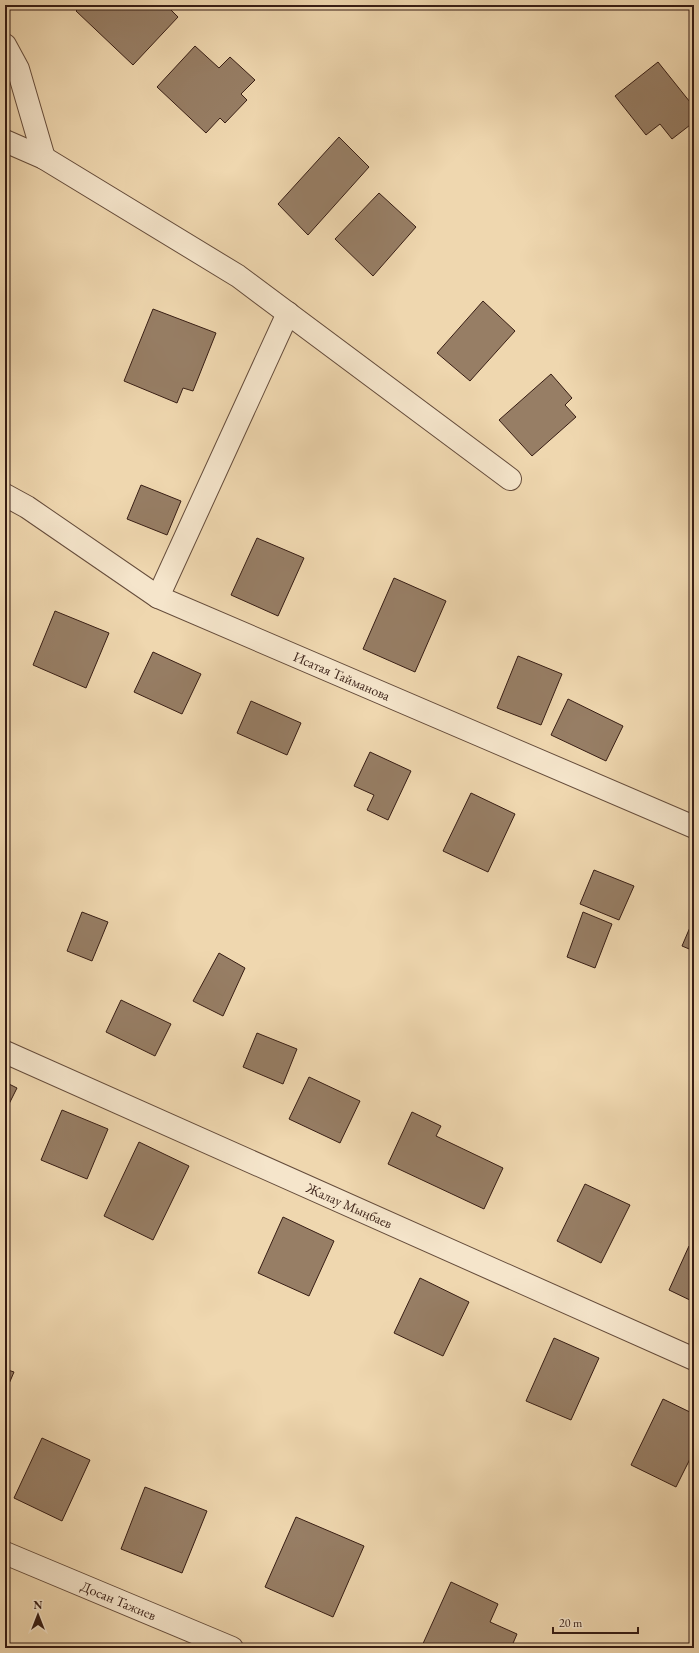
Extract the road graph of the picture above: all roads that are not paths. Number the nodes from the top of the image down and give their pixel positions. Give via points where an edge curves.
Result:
1 (5, 46) edge
2 (5, 141) edge
3 (44, 158) junction
4 (288, 313) junction
5 (510, 479) dead end
6 (5, 496) edge
7 (158, 597) junction
8 (694, 827) edge
9 (5, 1052) edge
10 (694, 1359) edge
11 (5, 1553) edge
12 (222, 1645) edge

1 - 3 street via 18,69
2 - 3 street
3 - 4 street via 238,276
4 - 5 street
4 - 7 street
6 - 7 street, Исатая Тайманова via 27,507
7 - 8 street, Исатая Тайманова
9 - 10 street, Жалау Мыңбаев
11 - 12 street, Досан Тажиев

